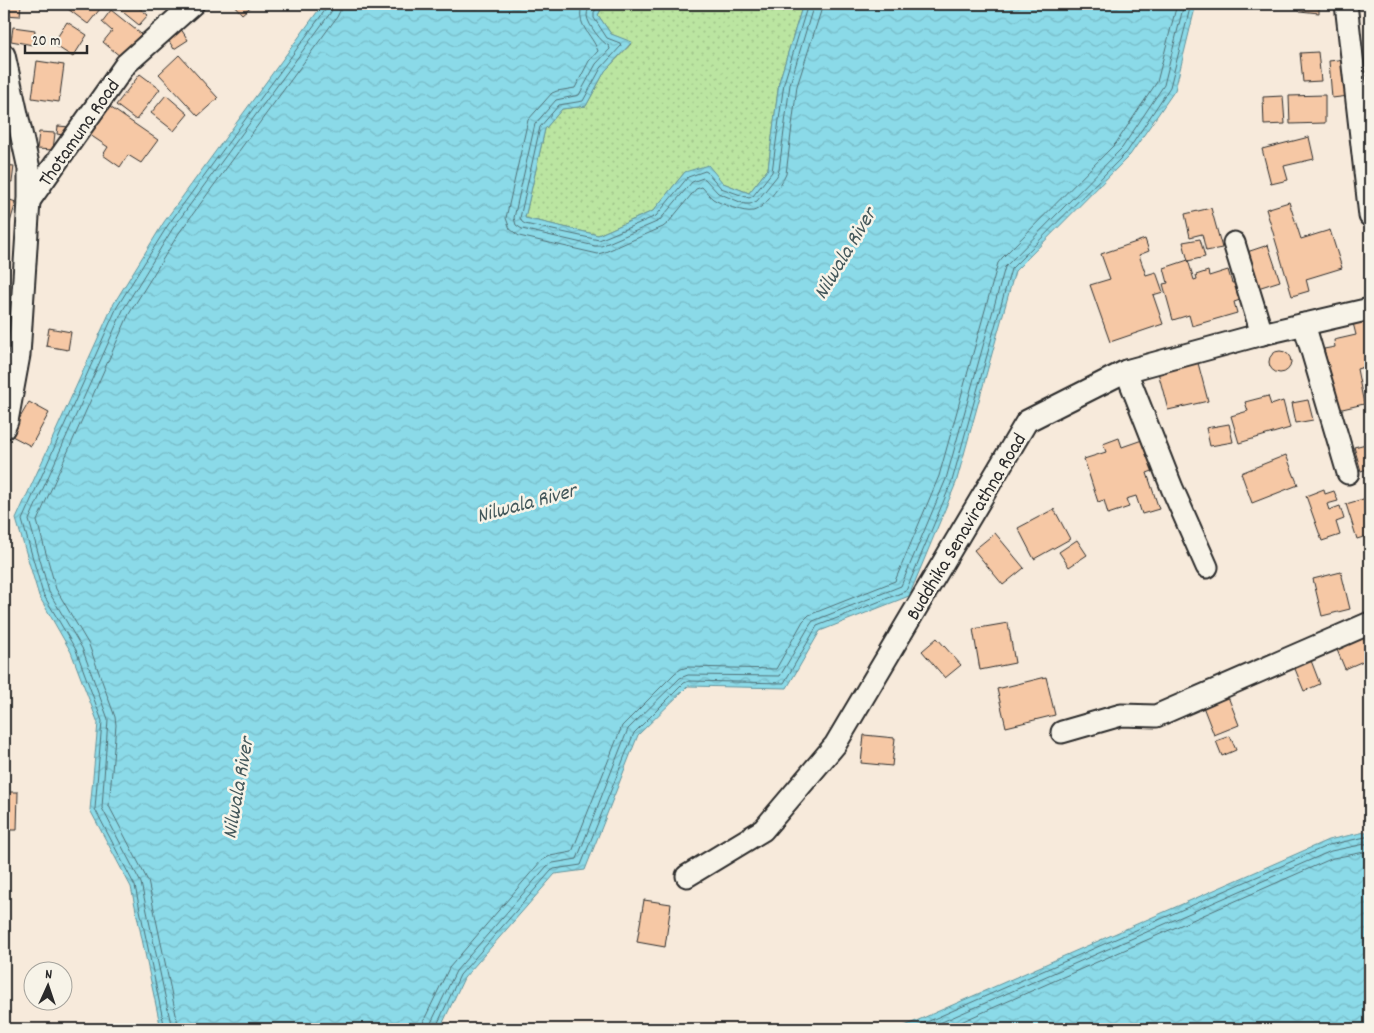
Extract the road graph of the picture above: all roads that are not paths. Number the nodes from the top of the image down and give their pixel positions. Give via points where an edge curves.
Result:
1 (193, 4) edge
2 (1344, 10) edge
3 (4, 55) edge
4 (29, 201) junction
5 (1370, 216) edge
6 (1234, 244) dead end
7 (1370, 308) edge
8 (1304, 324) junction
9 (1262, 334) junction
10 (1126, 371) junction
11 (4, 428) edge
12 (1348, 473) dead end
13 (1207, 567) dead end
14 (1370, 623) edge
15 (1062, 732) dead end
16 (687, 876) dead end

1 - 4 street, Thotamuna Road via 126,64
2 - 5 street
3 - 4 street, Thotamuna Road via 29,169
4 - 11 street, Thotamuna Road via 19,355
6 - 9 street
7 - 8 street, Buddhika Senavirathna Road
8 - 9 street, Buddhika Senavirathna Road
8 - 12 street
9 - 10 street, Buddhika Senavirathna Road
10 - 13 street
10 - 16 street, Buddhika Senavirathna Road via 1027,421 835,745 763,830
14 - 15 street via 1156,716 1121,715

